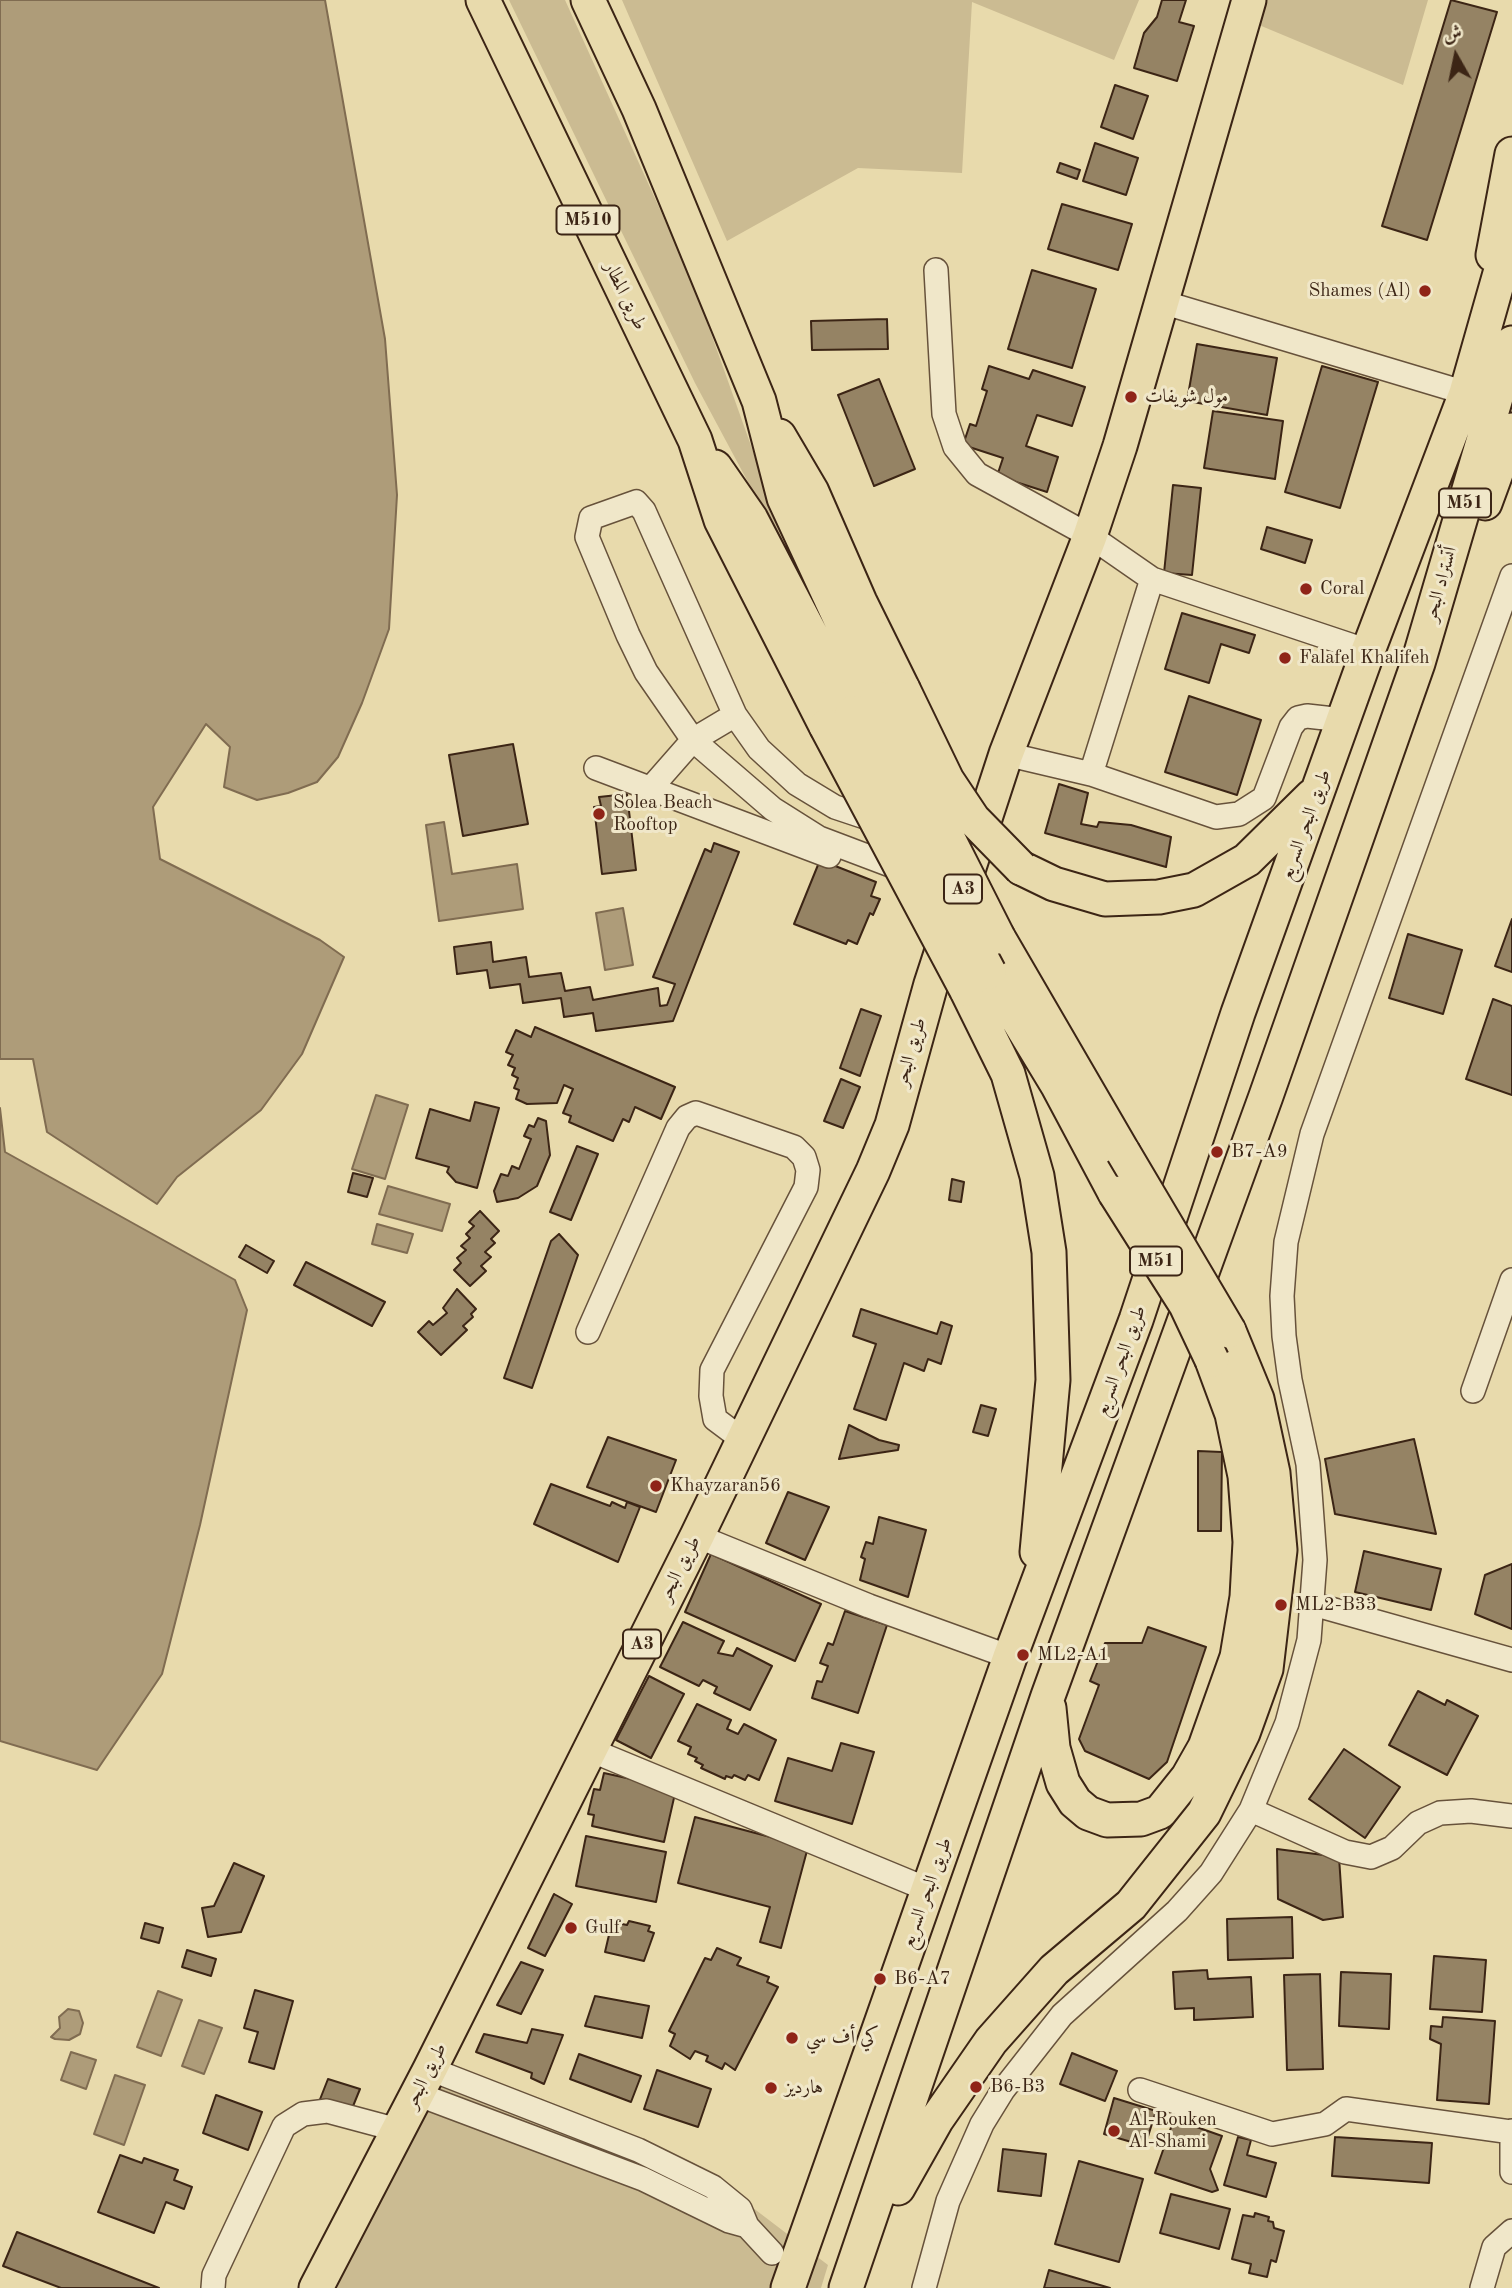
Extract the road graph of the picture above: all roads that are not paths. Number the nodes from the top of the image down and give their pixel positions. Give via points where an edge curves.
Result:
1 (483, 0) edge
2 (588, 0) edge
3 (1249, 0) edge
4 (1512, 154) edge
5 (1512, 231) edge
6 (936, 270) dead end
7 (1162, 302) junction
8 (1499, 335) edge
9 (1466, 393) junction
10 (1512, 430) edge
11 (1090, 536) junction
12 (1512, 576) edge
13 (1152, 579) junction
14 (1368, 651) junction
15 (1418, 663) junction
16 (864, 706) junction
17 (735, 715) junction
18 (1343, 720) junction
19 (693, 740) junction
20 (1006, 754) junction
21 (596, 768) dead end
22 (1091, 774) junction
23 (650, 789) junction
24 (1318, 790) junction
25 (976, 853) junction
26 (960, 898) junction
27 (978, 981) junction
28 (1512, 1280) edge
29 (588, 1332) dead end
30 (1473, 1391) dead end
31 (743, 1440) junction
32 (697, 1536) junction
33 (1033, 1597) junction
34 (1313, 1604) junction
35 (1010, 1657) junction
36 (1512, 1660) edge
37 (1048, 1696) junction
38 (588, 1749) junction
39 (1251, 1810) junction
40 (1512, 1816) edge
41 (929, 1890) junction
42 (423, 2082) junction
43 (1140, 2091) dead end
44 (398, 2130) junction
45 (1512, 2131) edge
46 (1512, 2172) edge
47 (1512, 2231) edge
48 (772, 2253) dead end
49 (860, 2254) junction
50 (213, 2288) edge
51 (316, 2288) edge
52 (788, 2288) edge
53 (846, 2288) edge
54 (924, 2288) edge
55 (1482, 2288) edge

1 - 16 highway, طريق المطار / M510 via 695,440 721,520
2 - 16 highway via 645,121 759,401 784,498
3 - 7 highway, A3
4 - 8 highway via 1492,260
5 - 8 highway, طريق البحر السريع / M51
6 - 11 street via 944,414 955,447 977,474
7 - 9 street
7 - 11 highway, A3
8 - 9 highway, طريق البحر السريع / M51
8 - 15 highway, أتستراد البحر / M51
9 - 14 highway, طريق البحر السريع / M51
10 - 15 highway via 1453,590
11 - 13 street
11 - 20 highway, A3
12 - 34 street via 1312,1134 1286,1242 1284,1336 1314,1513
13 - 14 street
13 - 22 street
14 - 18 highway, طريق البحر السريع / M51
15 - 37 highway, M51
16 - 24 highway, bridge via 947,780 972,819 1021,868 1104,899 1194,890 1247,860
16 - 27 highway, bridge
16 - 49 highway, bridge via 1229,1331 1257,1399 1273,1472 1280,1550 1266,1670 1243,1733 1204,1813 1131,1905 1054,1970 991,2041 937,2119
17 - 19 street
17 - 19 street via 644,511 636,502 591,518 587,537 640,660
17 - 25 street via 759,749 797,784 835,807
18 - 22 street via 1298,718 1264,798 1239,814 1216,817
18 - 24 highway, طريق البحر السريع / M51
19 - 23 street
19 - 26 street via 773,809 818,838
20 - 22 street
20 - 25 highway, A3
21 - 23 street
23 - 26 street
24 - 33 highway, طريق البحر السريع / M51 via 1136,1320
25 - 26 highway, A3
26 - 31 highway, طريق البحر / A3 via 892,1125
27 - 33 highway via 1037,1176 1049,1252 1053,1380
27 - 37 highway, bridge via 1058,1086 1115,1193 1186,1305 1232,1414 1245,1476 1250,1542 1237,1657 1205,1747 1160,1812 1141,1819 1107,1820 1082,1807 1063,1783 1053,1748
28 - 30 street
29 - 31 street via 678,1128 687,1117 696,1112 794,1147 808,1170 806,1187 712,1370 716,1419
31 - 32 highway, طريق البحر / A3
32 - 35 street
32 - 38 highway, طريق البحر / A3
33 - 35 highway, طريق البحر السريع / M51
34 - 36 street
34 - 39 street via 1294,1700
35 - 41 highway, طريق البحر السريع / M51
37 - 49 highway, M51
38 - 41 street
38 - 42 highway, طريق البحر / A3
39 - 40 street via 1345,1852 1371,1857 1392,1849 1418,1823 1440,1813
39 - 54 street via 1233,1842 1186,1901 1062,2015 1003,2090 982,2124 948,2201
41 - 52 highway, طريق البحر السريع / M51
42 - 44 highway, طريق البحر / A3
42 - 48 street via 747,2226
43 - 45 street via 1272,2134 1325,2124 1346,2109
44 - 50 street via 327,2111 303,2114 284,2126 214,2275
44 - 51 highway, طريق البحر / A3
45 - 46 street
47 - 55 street via 1494,2247
49 - 53 highway, M51

